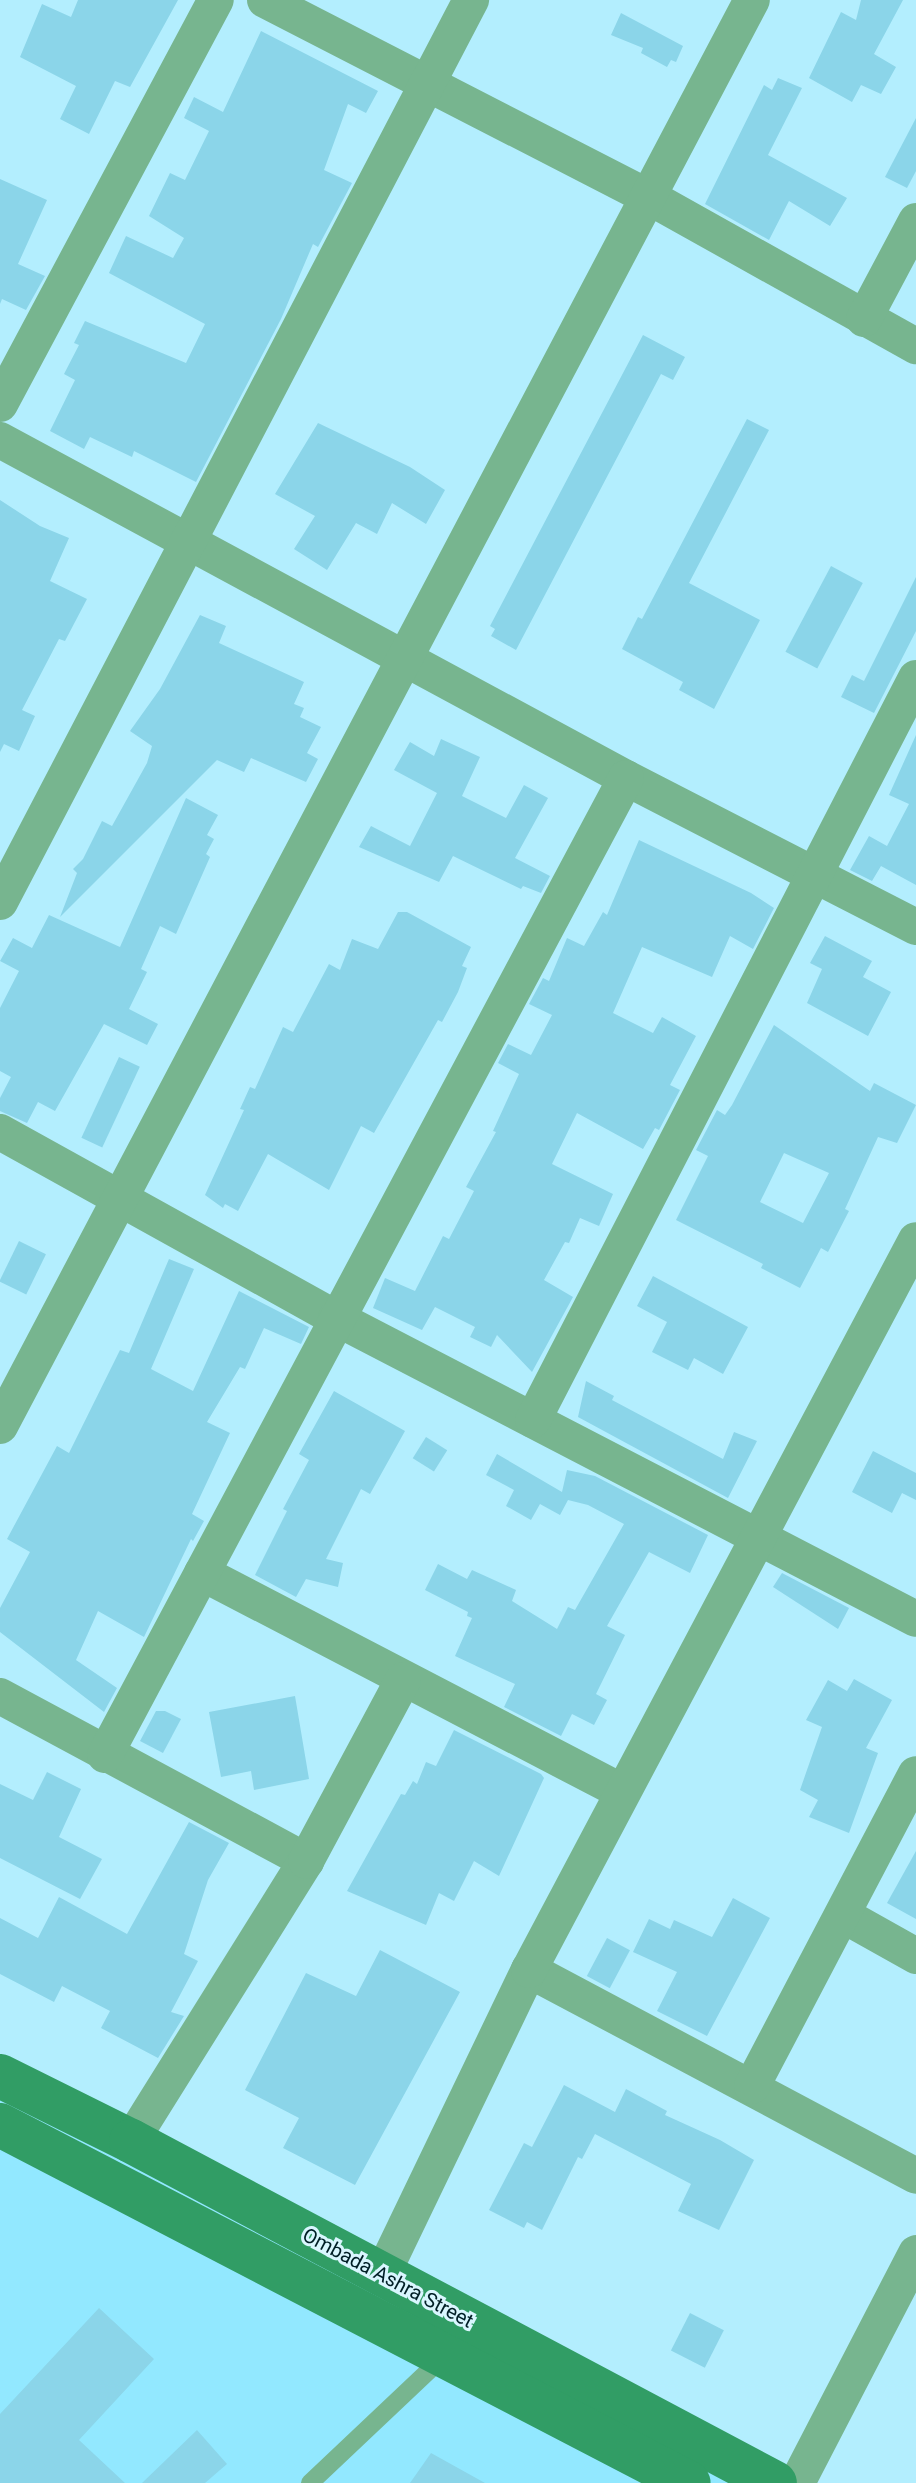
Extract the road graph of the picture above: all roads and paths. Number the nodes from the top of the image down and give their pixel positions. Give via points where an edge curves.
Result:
1 (216, 0) edge
2 (265, 0) edge
3 (471, 0) edge
4 (752, 0) edge
5 (426, 84) junction
6 (649, 197) junction
7 (916, 221) edge
8 (864, 319) junction
9 (916, 346) edge
10 (0, 404) edge
11 (0, 440) edge
12 (187, 540) junction
13 (406, 658) junction
14 (916, 678) edge
15 (626, 778) junction
16 (813, 874) junction
17 (0, 902) edge
18 (916, 927) edge
19 (0, 1132) edge
20 (119, 1196) junction
21 (916, 1240) edge
22 (336, 1318) junction
23 (533, 1420) junction
24 (0, 1426) edge
25 (757, 1538) junction
26 (202, 1573) junction
27 (916, 1619) edge
28 (403, 1680) junction
29 (0, 1696) edge
30 (105, 1755) junction
31 (916, 1774) edge
32 (622, 1792) junction
33 (306, 1861) junction
34 (843, 1915) junction
35 (916, 1956) edge
36 (529, 1970) junction
37 (0, 2076) edge
38 (752, 2086) junction
39 (0, 2125) edge
40 (131, 2141) junction
41 (916, 2176) edge
42 (916, 2253) edge
43 (382, 2275) junction
44 (442, 2358) junction
45 (310, 2483) edge
46 (689, 2483) edge
47 (775, 2483) edge
48 (797, 2483) edge

1 - 10 street
2 - 5 street
3 - 5 street
4 - 6 street
5 - 6 street
5 - 12 street
6 - 8 street
6 - 13 street
7 - 8 street
8 - 9 street
11 - 12 street
12 - 13 street
12 - 17 street
13 - 15 street
13 - 20 street
14 - 16 street
15 - 16 street
15 - 22 street
16 - 18 street
16 - 23 street
19 - 20 street
20 - 22 street
20 - 24 street
21 - 25 street
22 - 23 street
22 - 26 street
23 - 25 street
25 - 27 street
25 - 32 street
26 - 28 street
26 - 30 street
28 - 32 street
28 - 33 street
29 - 30 street
30 - 33 street
31 - 34 street
32 - 36 street
33 - 40 street
34 - 35 street
34 - 38 street
36 - 38 street
36 - 43 street
37 - 40 main road, Ombada Ashra Street
38 - 41 street
39 - 44 main road
40 - 43 main road, Ombada Ashra Street
42 - 48 street
43 - 47 main road, Ombada Ashra Street
44 - 45 lane
44 - 46 main road

